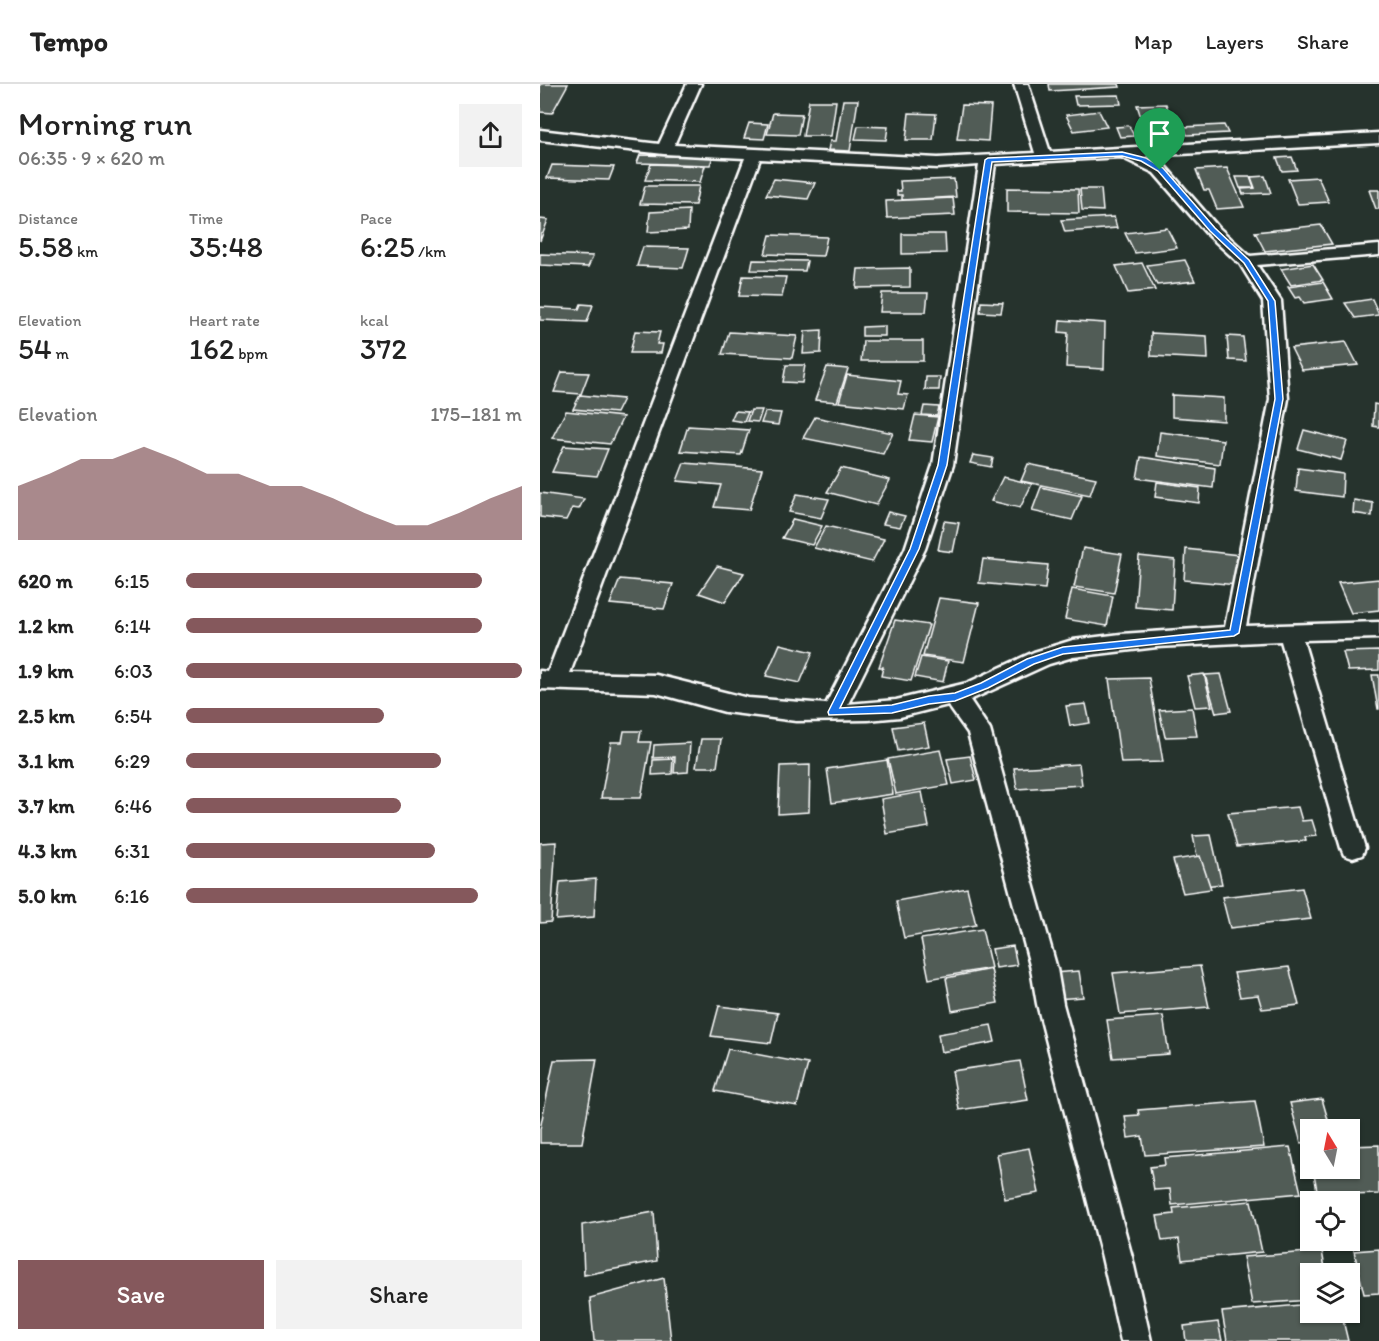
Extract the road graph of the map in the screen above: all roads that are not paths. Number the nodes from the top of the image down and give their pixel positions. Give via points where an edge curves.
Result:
1 (694, 84) edge
2 (1021, 84) edge
3 (540, 135) edge
4 (1379, 138) edge
5 (664, 149) junction
6 (1122, 154) junction
7 (754, 155) junction
8 (1044, 157) junction
9 (988, 160) junction
10 (1379, 250) edge
11 (1246, 261) junction
12 (1379, 630) edge
13 (1234, 633) junction
14 (1290, 634) junction
15 (548, 681) edge
16 (955, 697) junction
17 (833, 712) junction
18 (1353, 848) dead end
19 (1136, 1341) edge

1 - 5 street
2 - 8 street
3 - 5 street
4 - 6 street
5 - 7 street
6 - 8 street
6 - 11 street via 1160,170 1212,230
7 - 9 street via 890,162
7 - 15 street
8 - 9 street
9 - 17 street via 943,465 915,549
10 - 11 street
11 - 13 street via 1272,301 1279,399
12 - 14 street
13 - 14 street
13 - 16 street via 1063,651
14 - 18 street
15 - 17 street via 639,683 671,687 732,704
16 - 17 street via 892,709
16 - 19 street via 979,730 1118,1257

